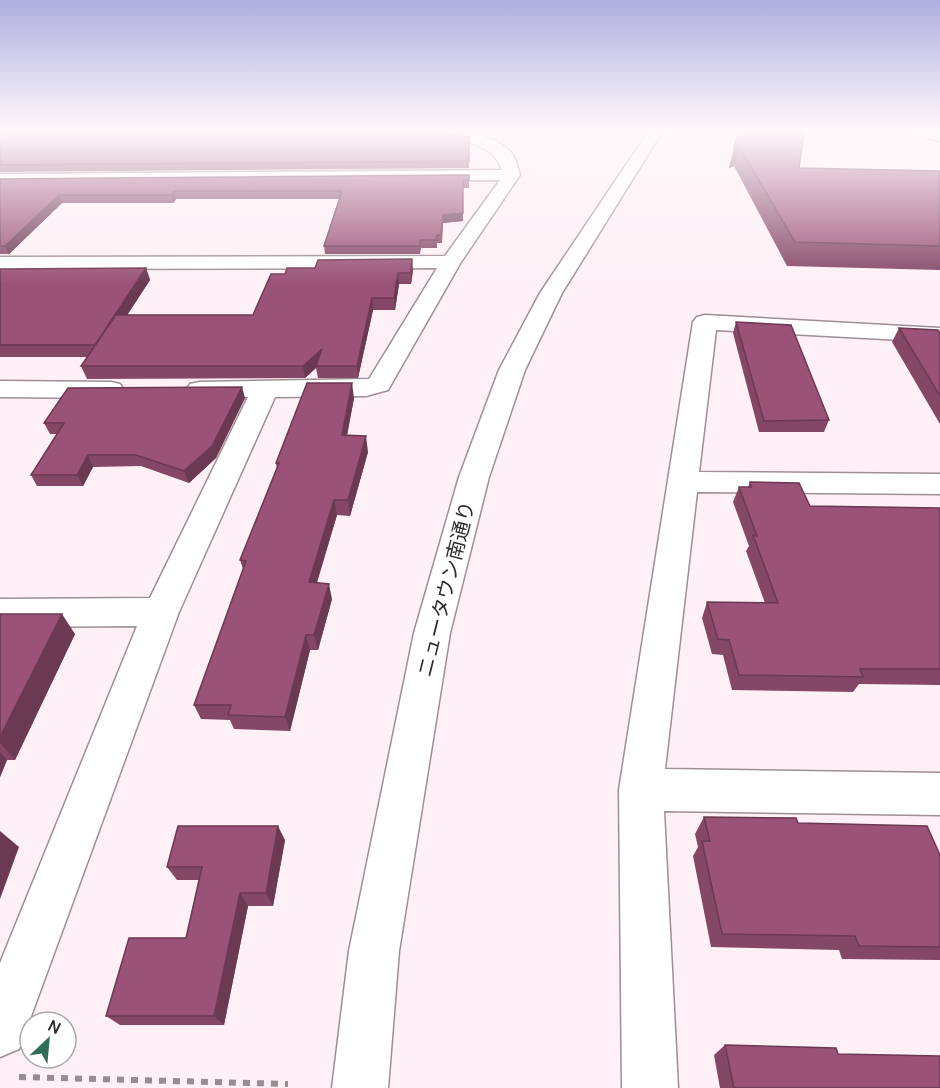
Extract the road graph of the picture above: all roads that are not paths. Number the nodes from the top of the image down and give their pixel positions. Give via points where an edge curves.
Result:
1 (507, 183) edge
2 (622, 183) edge
3 (451, 262) junction
4 (0, 263) edge
5 (940, 335) edge
6 (0, 389) edge
7 (138, 390) edge
8 (173, 390) edge
9 (265, 390) junction
10 (682, 482) junction
11 (940, 484) edge
12 (161, 612) junction
13 (0, 613) edge
14 (641, 790) junction
15 (940, 794) edge
16 (0, 1030) edge
17 (360, 1088) edge
18 (650, 1088) edge

1 - 3 street
2 - 17 street, ニュータウン南通り via 551,293 512,370 474,477 430,645 374,951
3 - 4 street
3 - 9 street via 378,384 366,388
5 - 10 street via 705,322
6 - 7 street
8 - 9 street
9 - 12 street
10 - 11 street
10 - 14 street
12 - 13 street
12 - 16 street
14 - 15 street
14 - 18 street

